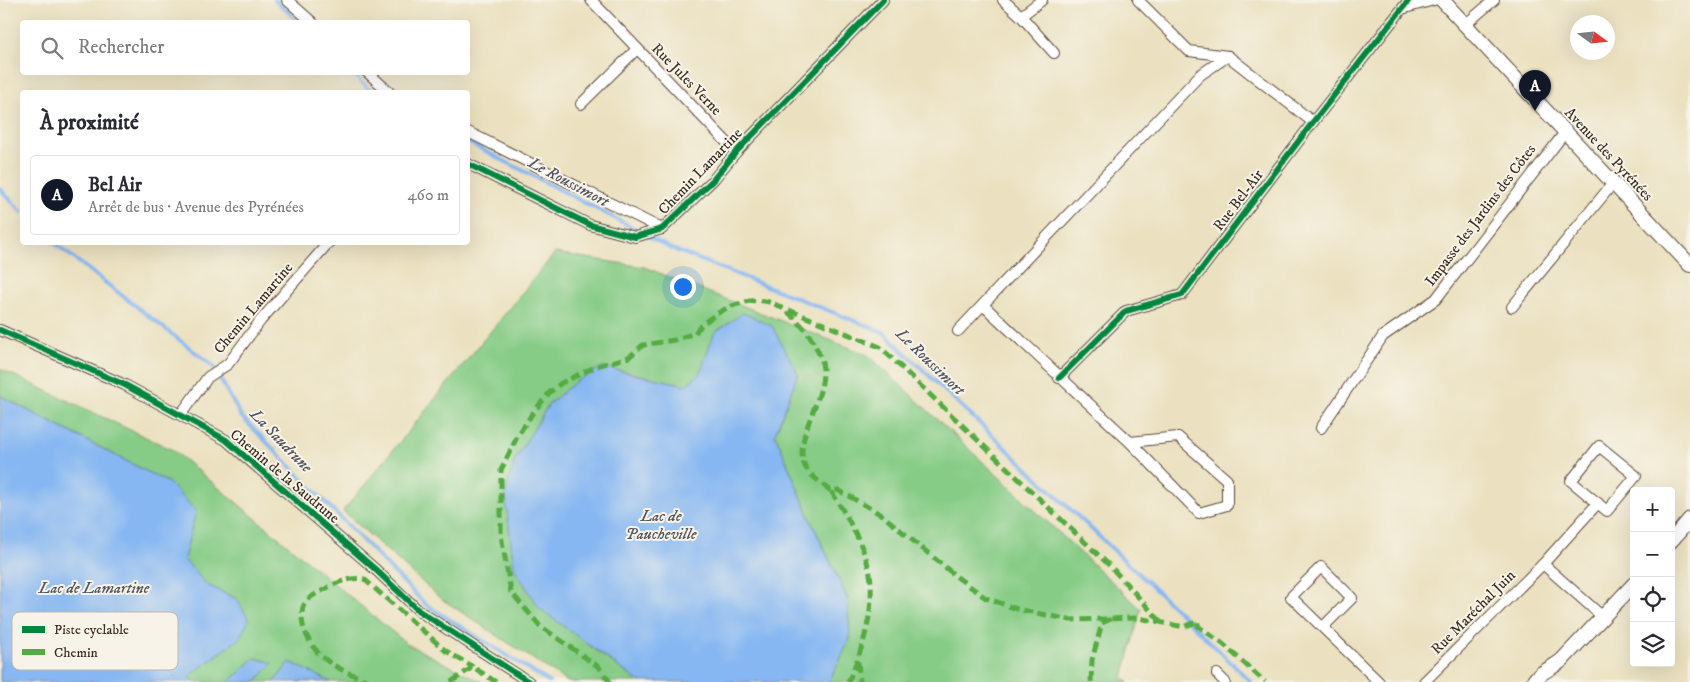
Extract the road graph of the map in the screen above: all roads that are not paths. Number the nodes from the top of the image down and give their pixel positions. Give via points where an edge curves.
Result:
1 (287, 0) edge
2 (591, 0) edge
3 (1004, 0) edge
4 (1042, 0) edge
5 (1138, 0) edge
6 (1434, 0) edge
7 (1442, 0) edge
8 (1494, 0) edge
9 (882, 1) edge
10 (1407, 4) edge
11 (1021, 16) junction
12 (310, 20) edge
13 (1466, 24) junction
14 (637, 49) junction
15 (1054, 53) dead end
16 (1228, 56) junction
17 (370, 75) edge
18 (386, 90) edge
19 (581, 104) dead end
20 (1313, 122) junction
21 (1566, 131) junction
22 (470, 133) edge
23 (736, 152) junction
24 (470, 165) edge
25 (1614, 182) junction
26 (662, 229) junction
27 (326, 245) edge
28 (1690, 265) edge
29 (983, 306) junction
30 (1512, 307) dead end
31 (0, 330) edge
32 (958, 331) dead end
33 (1059, 378) junction
34 (181, 414) junction
35 (1320, 428) dead end
36 (1130, 442) junction
37 (1598, 503) junction
38 (1690, 519) edge
39 (1675, 536) edge
40 (1543, 564) junction
41 (1630, 589) edge
42 (1604, 618) junction
43 (1323, 627) junction
44 (1217, 674) dead end
45 (1548, 676) edge
46 (529, 682) edge
47 (1225, 682) edge
48 (1379, 682) edge
49 (1424, 682) edge
50 (1533, 682) edge

1 - 12 street
2 - 14 street, Rue Jules Verne
3 - 11 street
4 - 11 street
5 - 16 street via 1189,51
6 - 10 street, Rue Bel-Air
7 - 13 main road, Avenue des Pyrénées
8 - 13 street
9 - 23 street, Chemin Lamartine
10 - 20 street, Rue Bel-Air
11 - 15 street
13 - 21 main road, Avenue des Pyrénées
14 - 19 street, Rue Jules Verne
14 - 23 street, Rue Jules Verne
16 - 20 street
16 - 29 street via 1200,74
17 - 18 street
20 - 33 street, Rue Bel-Air via 1182,295 1126,311
21 - 25 main road, Avenue des Pyrénées
21 - 35 street, Impasse des Jardins des Côtes via 1436,298 1384,336
22 - 26 street
23 - 26 street, Chemin Lamartine via 713,180
24 - 26 street, Chemin Lamartine via 590,225 634,237
25 - 28 main road, Avenue des Pyrénées
25 - 30 street
27 - 34 street, Chemin Lamartine via 261,320 228,364 208,377
29 - 32 street
29 - 33 street
31 - 34 street, Chemin de la Saudrune via 125,385
33 - 36 street
34 - 46 street, Chemin de la Saudrune via 226,440 419,611
36 - 36 street via 1199,512 1226,505 1227,480 1178,437
37 - 37 street via 1607,511 1636,476 1599,446 1571,481
37 - 40 street, Rue Maréchal Juin
38 - 39 main road
40 - 42 street
40 - 49 street, Rue Maréchal Juin
41 - 42 main road
42 - 45 main road
43 - 43 street via 1291,597 1321,567 1352,598
43 - 48 street
44 - 47 street
45 - 50 main road via 1537,675

